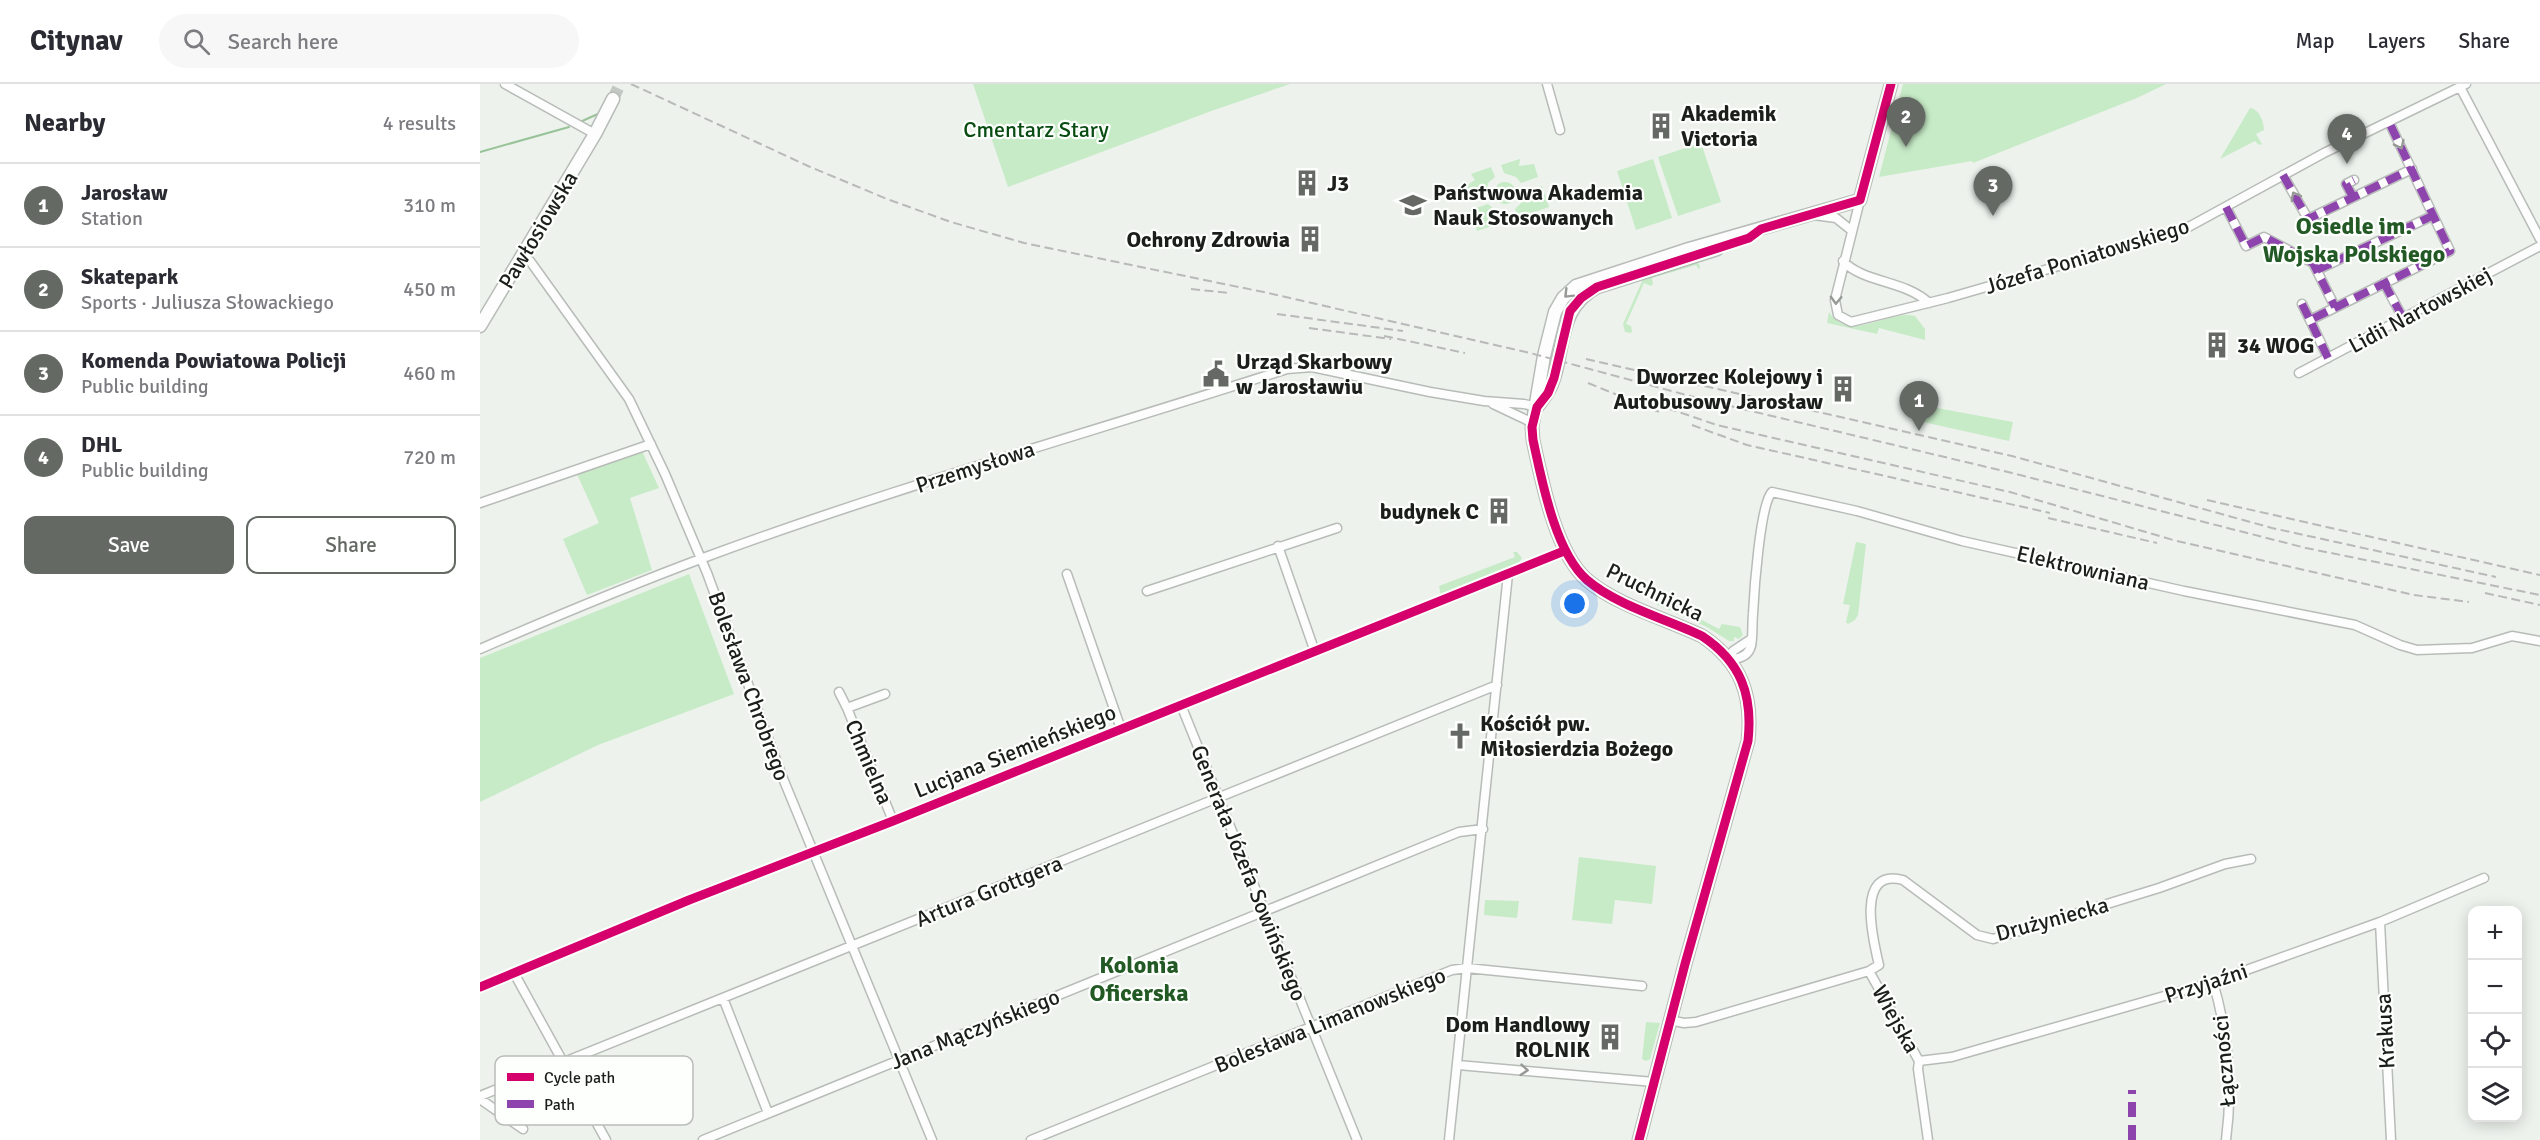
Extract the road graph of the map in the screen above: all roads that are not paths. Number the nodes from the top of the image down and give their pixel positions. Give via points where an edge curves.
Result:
1 (505, 84) edge
2 (1547, 84) edge
3 (1891, 84) edge
4 (2463, 85) edge
5 (613, 99) tunnel mouth
6 (2389, 122) junction
7 (1560, 130) dead end
8 (595, 134) junction
9 (2412, 169) junction
10 (2283, 176) junction
11 (2354, 180) dead end
12 (2353, 197) junction
13 (1860, 200) junction
14 (2226, 207) junction
15 (1813, 214) junction
16 (2432, 216) junction
17 (1851, 230) junction
18 (2540, 239) edge
19 (2540, 246) edge
20 (523, 256) junction
21 (1843, 261) junction
22 (2317, 270) junction
23 (2384, 283) junction
24 (1929, 303) junction
25 (2302, 304) dead end
26 (2335, 307) junction
27 (2403, 318) junction
28 (2310, 320) junction
29 (480, 326) edge
30 (2328, 358) junction
31 (2300, 373) dead end
32 (1484, 401) junction
33 (1537, 407) junction
34 (1533, 423) junction
35 (651, 444) junction
36 (480, 503) edge
37 (1337, 528) dead end
38 (1278, 546) junction
39 (1564, 550) junction
40 (701, 559) junction
41 (1067, 574) dead end
42 (1508, 574) junction
43 (1147, 591) dead end
44 (2540, 641) edge
45 (480, 649) edge
46 (1315, 652) junction
47 (1729, 659) junction
48 (1497, 685) junction
49 (839, 692) dead end
50 (885, 694) dead end
51 (1181, 705) junction
52 (846, 708) junction
53 (1121, 729) junction
54 (1218, 799) junction
55 (893, 821) junction
56 (1483, 829) junction
57 (813, 850) junction
58 (2251, 859) dead end
59 (2484, 878) dead end
60 (1264, 912) junction
61 (2380, 922) junction
62 (853, 946) junction
63 (1467, 968) junction
64 (1869, 971) junction
65 (514, 973) junction
66 (2213, 982) junction
67 (1642, 986) dead end
68 (480, 987) edge
69 (723, 999) junction
70 (1670, 1020) junction
71 (1311, 1027) junction
72 (559, 1056) edge
73 (580, 1056) edge
74 (898, 1061) junction
75 (1919, 1061) junction
76 (1458, 1065) junction
77 (1654, 1082) junction
78 (495, 1091) edge
79 (480, 1097) edge
80 (495, 1108) edge
81 (768, 1113) junction
82 (518, 1125) edge
83 (598, 1125) edge
84 (523, 1129) dead end
85 (606, 1140) edge
86 (703, 1140) edge
87 (932, 1140) edge
88 (1030, 1140) edge
89 (1357, 1140) edge
90 (1449, 1140) edge
91 (1639, 1140) edge
92 (1928, 1140) edge
93 (2226, 1140) edge
94 (2391, 1140) edge

1 - 8 street
2 - 7 street
3 - 13 main road
4 - 6 street, Józefa Poniatowskiego
4 - 18 street
5 - 8 main road, Pawłosiowska
6 -> 9 street
6 - 10 street, Józefa Poniatowskiego
8 - 20 main road, Pawłosiowska
9 - 12 street
9 - 16 street
12 -> 10 street via 2308,219
10 - 14 street, Józefa Poniatowskiego
11 - 12 street via 2346,184
13 - 15 main road, Pruchnicka
13 - 17 street
14 - 22 street via 2246,246 2264,237 2313,263
14 - 24 street, Józefa Poniatowskiego via 2183,230
15 - 17 street via 1836,218
15 - 33 main road, Pruchnicka via 1576,286 1555,312
16 - 22 street
16 - 23 street via 2450,251
17 - 21 street
19 - 27 street, Lidii Nartowskiej
20 - 29 main road, Pawłosiowska
20 - 35 street, Bolesława Chrobrego via 608,368 629,399
21 - 24 street via 1854,271 1920,294
21 -> 24 street, Józefa Poniatowskiego via 1834,300 1835,309 1844,320 1859,322
22 - 26 street
23 - 26 street
23 - 27 street
25 - 28 street
26 - 28 street
27 - 30 street, Lidii Nartowskiej
28 - 30 street
30 - 31 street, Lidii Nartowskiej
32 - 33 street
32 - 34 street
32 - 40 street, Przemysłowa via 1312,367 1287,369 984,463
33 - 34 main road, Pruchnicka
34 - 39 main road, Pruchnicka via 1538,462
35 - 36 street
35 - 40 street, Bolesława Chrobrego
37 - 38 street
38 - 43 street
38 - 46 street
39 - 42 street, Lucjana Siemieńskiego
39 - 47 main road, Pruchnicka via 1586,579 1607,594 1702,636
40 - 45 street, Przemysłowa
40 - 57 street, Bolesława Chrobrego
41 - 53 street
42 - 46 street, Lucjana Siemieńskiego
42 - 48 street
44 - 47 street, Elektrowniana via 2512,636 2472,648 2417,650 2355,625 1962,541 1772,492 1765,505 1755,577 1751,646 1745,656
46 - 51 street, Lucjana Siemieńskiego
47 - 70 main road, Pruchnicka via 1744,685 1750,707 1748,741
48 - 54 street, Artura Grottgera
48 - 56 street
49 - 52 street
50 - 52 street, Chmielna
51 - 53 street, Lucjana Siemieńskiego
51 - 54 street, Generała Józefa Sowińskiego
52 - 55 street, Chmielna
53 - 55 street, Lucjana Siemieńskiego
54 - 60 street, Generała Józefa Sowińskiego
54 - 62 street, Artura Grottgera
55 - 57 street, Lucjana Siemieńskiego
56 - 60 street, Jana Mączyńskiego via 1459,832
56 - 63 street
57 - 62 street, Bolesława Chrobrego
57 - 65 street, Lucjana Siemieńskiego
58 - 64 street, Drużyniecka via 1993,939 1977,935 1903,880 1893,877 1874,887 1870,909 1879,965
59 - 61 street, Przyjaźni
60 - 71 street, Generała Józefa Sowińskiego
60 - 74 street, Jana Mączyńskiego
61 - 66 street, Przyjaźni
61 - 94 street, Krakusa
62 - 69 street, Artura Grottgera
62 - 74 street, Bolesława Chrobrego
63 - 67 street, Bolesława Limanowskiego
63 - 71 street, Bolesława Limanowskiego via 1452,970
63 - 76 street
64 - 70 street via 1696,1022
64 - 75 street, Wiejska
65 - 68 street, Lucjana Siemieńskiego
65 - 72 street
66 - 75 street, Przyjaźni via 1952,1057
66 - 93 street, Łączności via 2227,1054
69 - 73 street, Artura Grottgera
69 - 81 street
70 - 77 main road, Pruchnicka
71 - 88 street, Bolesława Limanowskiego
71 - 89 street, Generała Józefa Sowińskiego
74 - 81 street, Jana Mączyńskiego
74 - 87 street, Bolesława Chrobrego
75 - 92 street, Wiejska
76 -> 77 street
76 - 90 street
77 - 91 main road, Pruchnicka
78 - 79 street, Artura Grottgera
79 - 80 street, Artura Grottgera
81 - 86 street, Jana Mączyńskiego
82 - 84 street, Artura Grottgera
83 - 85 street

